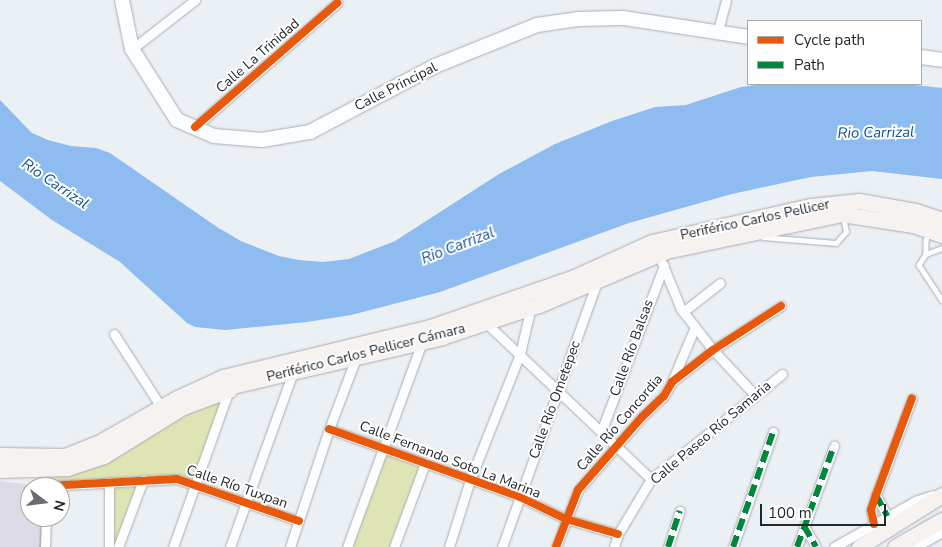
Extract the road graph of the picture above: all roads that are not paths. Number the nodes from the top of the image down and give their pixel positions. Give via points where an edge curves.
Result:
1 (122, 0) edge
2 (194, 0) edge
3 (726, 0) edge
4 (337, 3) dead end
5 (717, 34) junction
6 (747, 37) edge
7 (132, 49) junction
8 (922, 57) edge
9 (942, 60) edge
10 (195, 127) junction
11 (842, 209) junction
12 (942, 220) edge
13 (936, 232) edge
14 (738, 235) junction
15 (942, 248) edge
16 (926, 254) junction
17 (660, 259) junction
18 (574, 277) joint
19 (597, 281) junction
20 (720, 283) dead end
21 (942, 300) edge
22 (531, 306) junction
23 (781, 306) dead end
24 (683, 312) junction
25 (486, 322) junction
26 (695, 327) junction
27 (114, 334) dead end
28 (422, 342) junction
29 (713, 350) junction
30 (520, 354) junction
31 (356, 358) junction
32 (293, 372) junction
33 (782, 374) dead end
34 (672, 382) junction
35 (229, 390) junction
36 (560, 390) junction
37 (754, 395) junction
38 (912, 398) dead end
39 (161, 406) junction
40 (330, 429) junction
41 (601, 432) junction
42 (773, 432) dead end
43 (617, 446) junction
44 (834, 446) dead end
45 (383, 447) junction
46 (0, 455) edge
47 (48, 463) junction
48 (425, 463) junction
49 (0, 470) edge
50 (47, 477) edge
51 (651, 479) junction
52 (143, 480) junction
53 (470, 480) junction
54 (109, 482) junction
55 (70, 485) edge
56 (195, 485) junction
57 (942, 494) edge
58 (876, 495) junction
59 (520, 497) junction
60 (245, 504) junction
61 (680, 511) dead end
62 (887, 516) junction
63 (566, 519) junction
64 (942, 520) edge
65 (299, 522) junction
66 (874, 524) junction
67 (804, 526) junction
68 (46, 527) edge
69 (942, 532) edge
70 (618, 534) junction
71 (45, 547) edge
72 (109, 547) edge
73 (118, 547) edge
74 (173, 547) edge
75 (230, 547) edge
76 (290, 547) edge
77 (347, 547) edge
78 (394, 547) edge
79 (449, 547) edge
80 (502, 547) edge
81 (556, 547) edge
82 (614, 547) edge
83 (668, 547) edge
84 (733, 547) edge
85 (797, 547) edge
86 (816, 547) edge
87 (834, 547) edge
88 (859, 547) edge
89 (895, 547) edge
90 (915, 547) edge

1 - 7 main road, Calle Principal
2 - 7 street
3 - 5 street
4 - 10 street, Calle La Trinidad
5 - 6 main road, Calle Principal
5 - 10 main road, Calle Principal via 623,18 578,19 537,25 436,66 310,132 262,140 214,136
7 - 10 main road, Calle Principal via 177,120
8 - 9 main road
11 - 12 main road, Periférico Carlos Pellicer via 859,202 915,211
11 - 13 main road, Periférico Carlos Pellicer Cámara
11 - 14 main road, Periférico Carlos Pellicer Cámara
11 - 14 lane via 846,232 836,243
11 - 18 main road, Periférico Carlos Pellicer via 811,206 652,242
13 - 16 lane via 926,242
14 - 17 main road, Periférico Carlos Pellicer Cámara
15 - 16 lane
16 - 21 lane via 919,265
17 - 19 main road, Periférico Carlos Pellicer Cámara
17 - 24 street
17 - 41 street, Calle Río Balsas
18 - 39 main road, Periférico Carlos Pellicer Cámara via 430,327 223,377
19 - 22 main road, Periférico Carlos Pellicer Cámara
19 - 36 street, Calle Río Ometepec
20 - 24 street
22 - 25 main road, Periférico Carlos Pellicer Cámara
22 - 30 street
23 - 29 street, Calle Río Concordia
24 - 26 street
25 - 28 main road, Periférico Carlos Pellicer Cámara
25 - 30 street
26 - 29 street
26 - 34 street
27 - 39 street
28 - 31 main road, Periférico Carlos Pellicer Cámara
28 - 45 street
29 - 34 street, Calle Río Concordia
29 - 37 street
30 - 36 street
30 - 53 street
31 - 32 main road, Periférico Carlos Pellicer Cámara
31 - 40 street
32 - 35 main road, Periférico Carlos Pellicer Cámara via 232,386
32 - 60 street
33 - 37 street, Calle Paseo Río Samaria
34 - 43 street, Calle Río Concordia via 664,396
35 - 47 main road, Periférico Carlos Pellicer Cámara via 183,407 104,456 67,468
35 - 56 street
36 - 41 street
36 - 59 street, Calle Río Ometepec
37 - 51 street, Calle Paseo Río Samaria
38 - 58 street
39 - 47 main road, Periférico Carlos Pellicer Cámara via 98,443
40 - 45 street, Calle Fernando Soto La Marina
40 - 65 street
41 - 43 street
42 - 84 street
43 - 51 street
43 - 63 street, Calle Río Concordia via 578,490
44 - 67 street
45 - 48 street, Calle Fernando Soto La Marina
45 - 77 street
46 - 47 main road, Periférico Carlos Pellicer Cámara
47 - 49 main road, Periférico Carlos Pellicer Cámara
47 - 50 street
48 - 53 street, Calle Fernando Soto La Marina
48 - 78 street
51 - 70 street, Calle Paseo Río Samaria
52 - 54 street, Calle Río Tuxpan
52 - 56 street, Calle Río Tuxpan via 177,479
52 - 73 street
53 - 59 street, Calle Fernando Soto La Marina
53 - 79 street
54 - 55 street, Calle Río Tuxpan
54 - 72 street
56 - 60 street, Calle Río Tuxpan
56 - 74 street
57 - 62 street via 915,501
57 - 88 main road
58 - 62 street
58 - 66 street via 871,510
59 - 63 street, Calle Fernando Soto La Marina
59 - 80 street, Calle Río Ometepec
60 - 65 street, Calle Río Tuxpan
60 - 75 street
61 - 83 street
62 - 66 street
63 - 70 street, Calle Fernando Soto La Marina
63 - 81 street, Calle Río Concordia
64 - 89 main road
65 - 76 street
66 - 87 street
67 - 85 street
67 - 86 street
68 - 71 street
69 - 90 street
70 - 82 street, Calle Paseo Río Samaria

